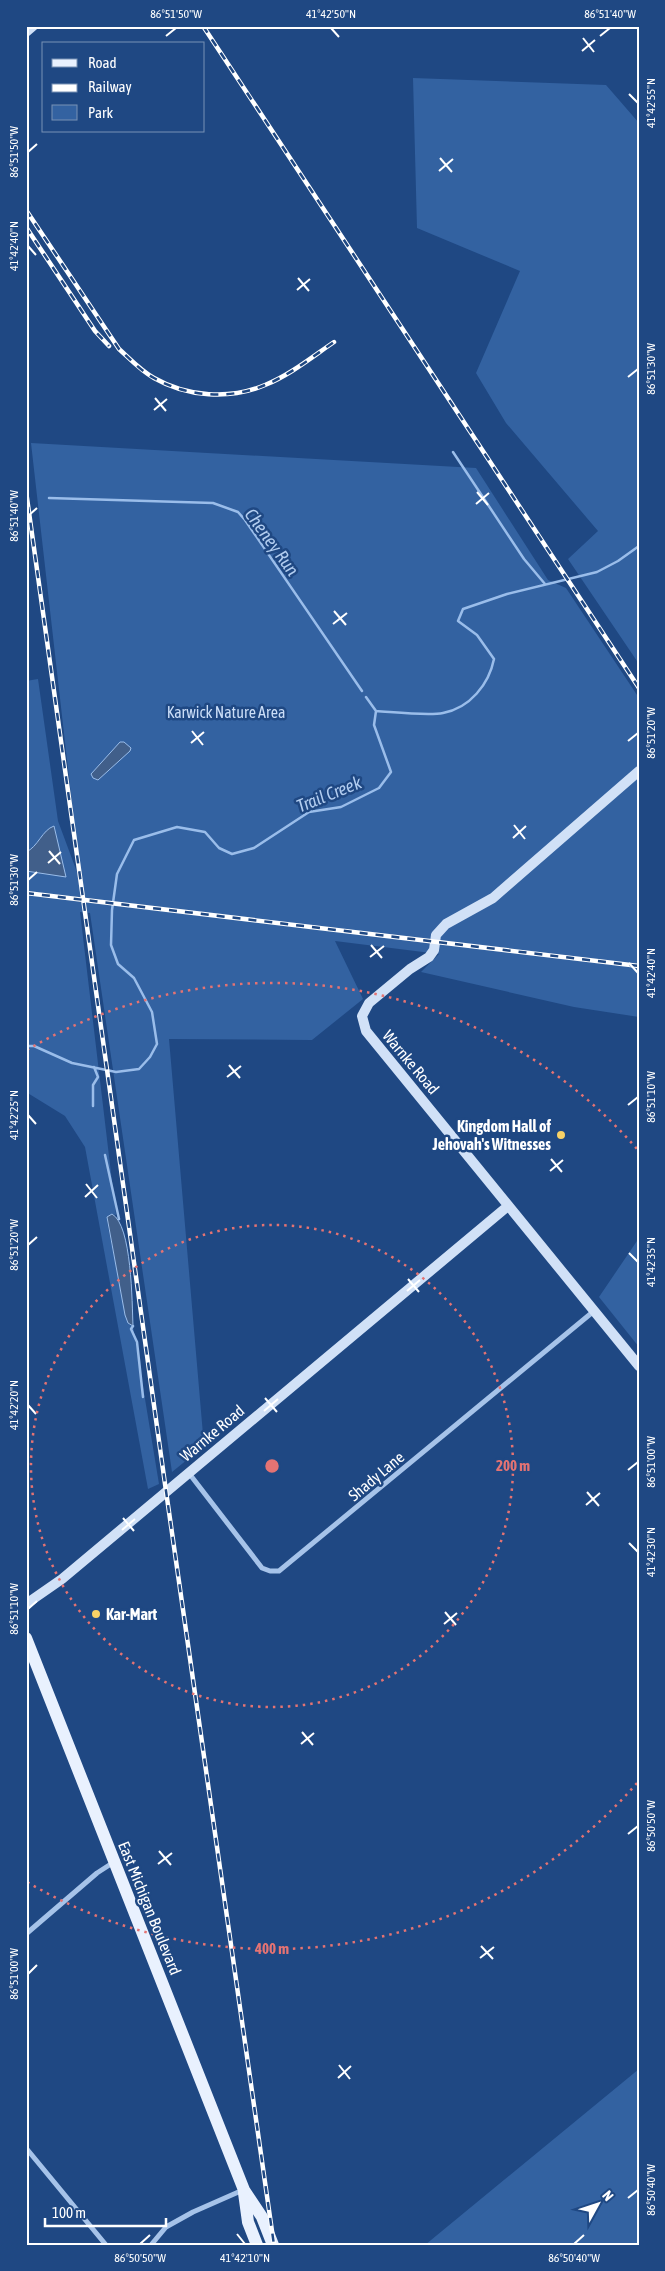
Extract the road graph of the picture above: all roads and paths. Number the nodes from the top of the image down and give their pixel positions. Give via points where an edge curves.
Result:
1 (33, 26) edge
2 (26, 32) edge
3 (639, 771) edge
4 (508, 1206) junction
5 (594, 1311) junction
6 (639, 1366) edge
7 (188, 1472) junction
8 (26, 1604) edge
9 (26, 1638) edge
10 (114, 1862) junction
11 (26, 1934) edge
12 (26, 2148) edge
13 (244, 2190) junction
14 (106, 2245) edge
15 (151, 2245) edge
16 (257, 2245) edge
17 (273, 2245) edge

1 - 2 street
3 - 4 street, Warnke Road via 493,898 446,924 436,935 434,950 429,957 368,1003 362,1016 366,1031
4 - 5 street, Warnke Road
4 - 7 street, Warnke Road
5 - 6 street, Warnke Road
5 - 7 street, Shady Lane via 279,1571 262,1568
7 - 8 street, Warnke Road via 62,1579
9 - 10 main road, East Michigan Boulevard
10 - 11 street
10 - 13 main road, East Michigan Boulevard
12 - 14 street
13 - 15 street via 193,2212 166,2228
13 - 16 main road, East Michigan Boulevard via 248,2222
13 - 17 main road, East Michigan Boulevard via 262,2217

